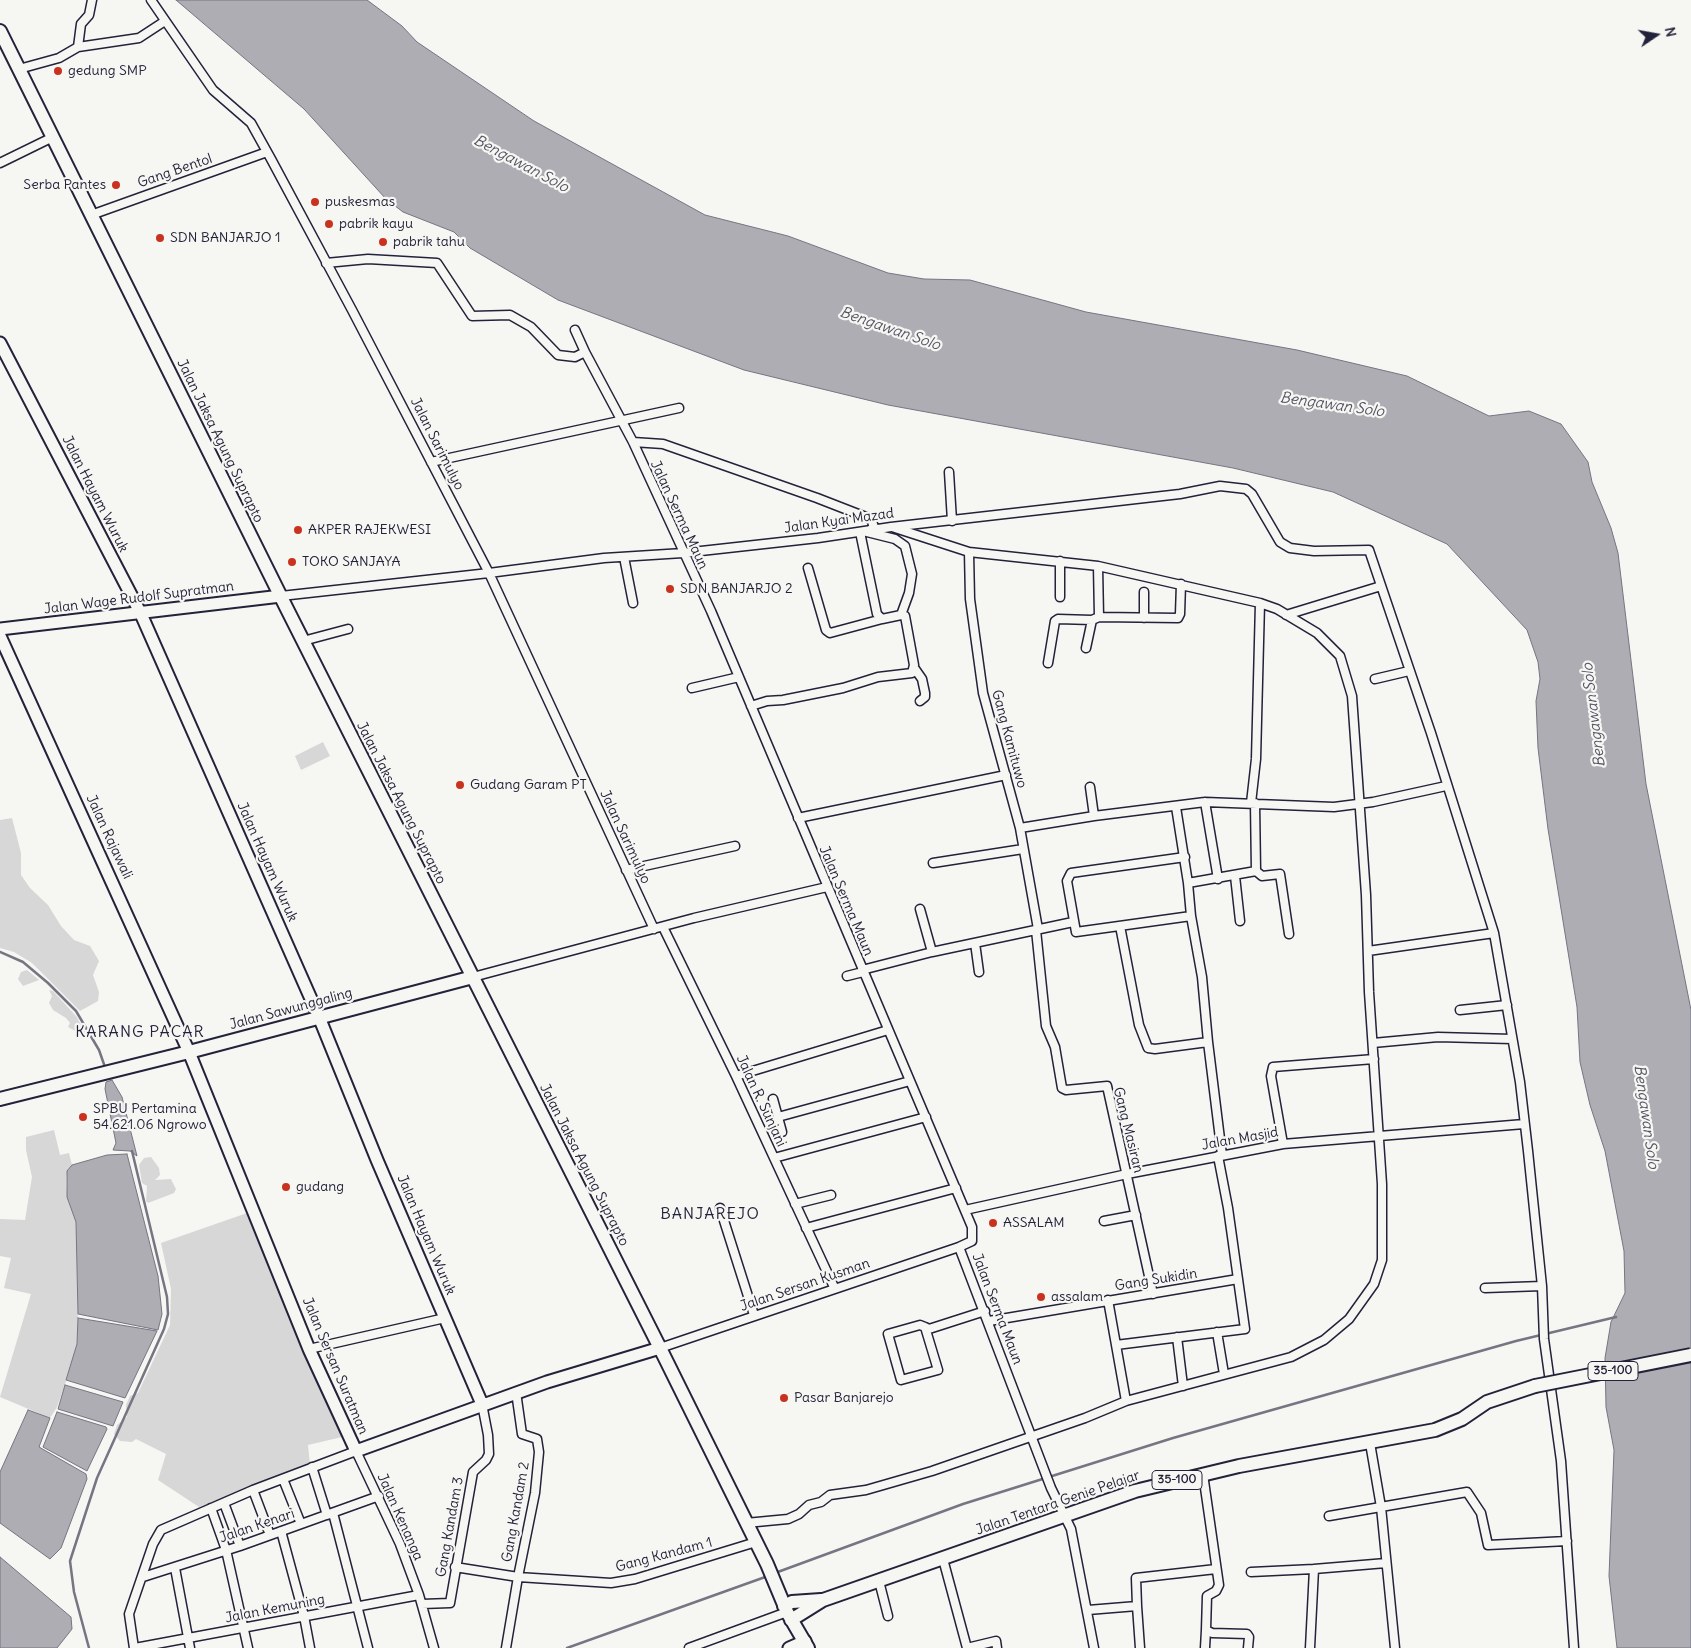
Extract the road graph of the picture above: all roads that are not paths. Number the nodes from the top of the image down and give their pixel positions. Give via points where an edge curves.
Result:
1 (92, 0) edge
2 (150, 0) edge
3 (165, 21) junction
4 (0, 31) edge
5 (78, 47) junction
6 (19, 69) junction
7 (53, 137) junction
8 (267, 152) junction
9 (0, 163) edge
10 (91, 215) junction
11 (326, 263) junction
12 (575, 330) dead end
13 (0, 343) edge
14 (585, 352) junction
15 (679, 408) dead end
16 (621, 421) junction
17 (633, 442) junction
18 (432, 462) junction
19 (948, 472) dead end
20 (952, 521) junction
21 (891, 527) junction
22 (865, 531) junction
23 (969, 552) junction
24 (683, 553) junction
25 (624, 557) junction
26 (1060, 561) junction
27 (1098, 566) junction
28 (808, 568) dead end
29 (489, 574) junction
30 (1180, 584) junction
31 (1381, 586) junction
32 (1144, 592) dead end
33 (281, 596) junction
34 (1060, 598) dead end
35 (633, 603) dead end
36 (1260, 603) junction
37 (141, 614) junction
38 (901, 615) junction
39 (1286, 615) junction
40 (1144, 618) junction
41 (882, 619) junction
42 (1095, 619) junction
43 (0, 629) edge
44 (348, 629) dead end
45 (0, 636) edge
46 (303, 641) junction
47 (1086, 648) dead end
48 (1048, 663) dead end
49 (914, 669) junction
50 (1409, 671) junction
51 (739, 677) junction
52 (1375, 679) dead end
53 (692, 688) dead end
54 (920, 702) dead end
55 (751, 706) junction
56 (1006, 775) junction
57 (1446, 786) junction
58 (1090, 787) dead end
59 (1205, 802) junction
60 (1253, 803) junction
61 (1359, 804) junction
62 (1176, 807) junction
63 (1094, 816) junction
64 (798, 818) junction
65 (1020, 828) junction
66 (735, 846) dead end
67 (1023, 849) junction
68 (1185, 857) junction
69 (933, 863) dead end
70 (626, 870) junction
71 (1256, 872) junction
72 (1236, 876) junction
73 (1218, 878) junction
74 (1188, 883) junction
75 (827, 887) junction
76 (920, 909) dead end
77 (1190, 916) junction
78 (1240, 920) dead end
79 (1073, 922) junction
80 (1120, 926) junction
81 (663, 927) junction
82 (654, 929) junction
83 (1037, 930) junction
84 (1494, 933) junction
85 (1289, 934) dead end
86 (975, 943) junction
87 (1368, 951) junction
88 (932, 952) junction
89 (863, 971) junction
90 (979, 972) dead end
91 (847, 976) dead end
92 (473, 977) junction
93 (1507, 1006) junction
94 (1460, 1010) dead end
95 (319, 1017) junction
96 (888, 1030) junction
97 (1512, 1039) junction
98 (1208, 1042) junction
99 (1373, 1043) junction
100 (189, 1052) junction
101 (1374, 1059) junction
102 (736, 1076) junction
103 (910, 1081) junction
104 (0, 1099) edge
105 (773, 1099) dead end
106 (778, 1117) junction
107 (926, 1117) junction
108 (1524, 1124) junction
109 (782, 1132) dead end
110 (1379, 1135) junction
111 (1283, 1144) junction
112 (1220, 1155) junction
113 (774, 1158) junction
114 (1127, 1174) junction
115 (956, 1188) junction
116 (831, 1195) dead end
117 (795, 1204) junction
118 (720, 1208) dead end
119 (966, 1210) junction
120 (1136, 1215) junction
121 (1104, 1221) dead end
122 (806, 1228) junction
123 (959, 1247) junction
124 (1238, 1279) junction
125 (1542, 1286) junction
126 (834, 1287) junction
127 (1485, 1288) dead end
128 (1153, 1294) junction
129 (1108, 1300) junction
130 (985, 1311) junction
131 (754, 1315) junction
132 (445, 1318) junction
133 (989, 1322) junction
134 (925, 1327) junction
135 (1217, 1332) junction
136 (1177, 1337) junction
137 (1116, 1345) junction
138 (660, 1348) junction
139 (309, 1349) junction
140 (1691, 1355) edge
141 (1224, 1374) junction
142 (1183, 1386) junction
143 (516, 1392) junction
144 (1126, 1401) junction
145 (482, 1404) junction
146 (1032, 1436) junction
147 (1370, 1444) junction
148 (356, 1451) junction
149 (312, 1468) junction
150 (1203, 1474) junction
151 (283, 1478) junction
152 (253, 1490) junction
153 (379, 1496) junction
154 (224, 1502) junction
155 (1381, 1507) junction
156 (212, 1508) junction
157 (330, 1514) junction
158 (1063, 1516) junction
159 (1329, 1516) dead end
160 (746, 1523) junction
161 (301, 1524) junction
162 (281, 1532) junction
163 (270, 1535) junction
164 (1567, 1541) junction
165 (756, 1542) junction
166 (240, 1546) junction
167 (226, 1550) junction
168 (943, 1559) junction
169 (1386, 1563) junction
170 (455, 1566) junction
171 (175, 1568) junction
172 (1216, 1569) junction
173 (1314, 1569) junction
174 (1251, 1572) dead end
175 (143, 1577) junction
176 (518, 1577) junction
177 (879, 1581) junction
178 (419, 1595) junction
179 (422, 1604) junction
180 (358, 1605) junction
181 (1137, 1606) junction
182 (1088, 1610) junction
183 (790, 1611) junction
184 (304, 1616) junction
185 (888, 1616) dead end
186 (244, 1627) junction
187 (1206, 1630) junction
188 (188, 1639) junction
189 (805, 1641) edge
190 (707, 1645) edge
191 (135, 1648) edge
192 (190, 1648) edge
193 (248, 1648) edge
194 (310, 1648) edge
195 (368, 1648) edge
196 (434, 1648) edge
197 (506, 1648) edge
198 (689, 1648) edge
199 (788, 1648) edge
200 (997, 1648) edge
201 (1094, 1648) edge
202 (1140, 1648) edge
203 (1205, 1648) edge
204 (1248, 1648) edge
205 (1310, 1648) edge
206 (1395, 1648) edge
207 (1574, 1648) edge

1 - 5 street via 89,15 80,27
2 - 3 street, Jalan Sarimulyo
3 - 5 street via 139,38
3 - 8 street, Jalan Sarimulyo via 214,90 251,123
4 - 6 main road, Jalan Jaksa Agung Suprapto
5 - 6 street via 59,58
6 - 7 main road, Jalan Jaksa Agung Suprapto
7 - 9 street
7 - 10 main road, Jalan Jaksa Agung Suprapto
8 - 10 street, Gang Bentol
8 - 11 street, Jalan Sarimulyo
10 - 33 main road, Jalan Jaksa Agung Suprapto
11 - 14 street via 368,259 436,263 472,316 510,315 531,327 558,355 575,357
11 - 18 street, Jalan Sarimulyo
12 - 14 street, Jalan Serma Maun
13 - 37 main road, Jalan Hayam Wuruk
14 - 16 street, Jalan Serma Maun
15 - 16 street
16 - 17 street, Jalan Serma Maun
16 - 18 street
17 - 22 street via 662,444 871,518 874,527
17 - 24 street, Jalan Serma Maun
18 - 29 street, Jalan Sarimulyo
19 - 20 street
20 - 21 street, Jalan Kyai Mazad
20 - 31 street, Jalan Kyai Mazad via 1229,486 1246,489 1252,494 1280,542 1290,548 1369,550
21 - 22 street, Jalan Kyai Mazad
21 - 23 street
22 - 24 street, Jalan Kyai Mazad
22 - 38 street via 895,539 905,546 912,574
22 - 41 street via 877,614
23 - 26 street
23 - 56 street, Gang Kamituwo via 970,599 981,685
24 - 25 street, Jalan Kyai Mazad
24 - 51 street, Jalan Serma Maun
25 - 29 street, Jalan Kyai Mazad
25 - 35 street
26 - 27 street
26 - 34 street
27 - 30 street
27 - 42 street
28 - 41 street via 826,630 830,633
29 - 33 street, Jalan Kyai Mazad
29 - 70 street, Jalan Sarimulyo
30 - 36 street
30 - 40 street via 1178,618
31 - 39 street
31 - 50 street
32 - 40 street
33 - 37 main road, Jalan Wage Rudolf Supratman
33 - 46 main road, Jalan Jaksa Agung Suprapto
36 - 39 street
36 - 60 street
37 - 43 main road, Jalan Wage Rudolf Supratman
37 - 95 main road, Jalan Hayam Wuruk
38 - 41 street
38 - 49 street via 906,616 908,623
39 - 61 street via 1317,633 1334,648 1344,667 1352,696
40 - 42 street
42 - 47 street
42 - 48 street via 1062,617 1055,621
44 - 46 street
45 - 100 main road, Jalan Rajawali
46 - 92 main road, Jalan Jaksa Agung Suprapto
49 - 54 street via 922,679 925,693
49 - 55 street via 912,673 878,677 843,688
50 - 52 street
50 - 57 street
51 - 53 street
51 - 55 street, Jalan Serma Maun
55 - 64 street, Jalan Serma Maun
56 - 64 street
56 - 65 street, Gang Kamituwo
57 - 61 street
57 - 84 street
58 - 63 street
59 - 60 street
59 - 62 street
59 - 73 street
60 - 61 street via 1334,808
60 - 71 street
61 - 87 street
62 - 63 street
62 - 68 street
63 - 65 street
64 - 75 street, Jalan Serma Maun
65 - 67 street, Gang Kamituwo
66 - 70 street
67 - 69 street
67 - 83 street, Gang Kamituwo
68 - 74 street
68 - 79 street via 1071,873 1067,881
70 - 82 street, Jalan Sarimulyo
71 - 72 street
71 - 85 street via 1262,876 1280,874
72 - 73 street
72 - 78 street
73 - 74 street
74 - 77 street
75 - 81 street
75 - 89 street, Jalan Serma Maun
76 - 88 street
77 - 80 street
77 - 98 street via 1202,977
79 - 80 street via 1075,931 1079,932
79 - 83 street
80 - 98 street via 1138,1025 1148,1048
81 - 82 street
81 - 102 street, Jalan R. Sunjani
82 - 92 street
83 - 86 street
83 - 114 street, Gang Masiran via 1046,1026 1055,1046 1062,1088 1107,1086
84 - 87 street
84 - 93 street
86 - 88 street
86 - 90 street
87 - 99 street
88 - 89 street
89 - 91 street
89 - 96 street, Jalan Serma Maun
92 - 95 main road, Jalan Sawunggaling
92 - 138 main road, Jalan Jaksa Agung Suprapto
93 - 94 street
93 - 97 street
95 - 100 main road, Jalan Sawunggaling
95 - 132 main road, Jalan Hayam Wuruk
96 - 102 street
96 - 103 street, Jalan Serma Maun
97 - 99 street via 1438,1037
97 - 108 street
98 - 112 street
99 - 101 street
100 - 104 main road, Jalan Sawunggaling
100 - 139 main road, Jalan Sersan Suratman
101 - 110 street
101 - 111 street via 1273,1067 1271,1076
102 - 113 street, Jalan R. Sunjani
103 - 106 street
103 - 107 street, Jalan Serma Maun
105 - 106 street
106 - 109 street
107 - 113 street
107 - 115 street, Jalan Serma Maun
108 - 110 street, Jalan Masjid
108 - 125 street
110 - 111 street, Jalan Masjid
110 - 141 street via 1382,1260 1374,1284 1349,1319 1324,1340 1291,1357
111 - 112 street, Jalan Masjid
112 - 114 street, Jalan Masjid
112 - 124 street
113 - 117 street, Jalan R. Sunjani
114 - 119 street, Jalan Masjid
114 - 120 street, Gang Masiran
115 - 119 street, Jalan Serma Maun
115 - 122 street
116 - 117 street
117 - 122 street, Jalan R. Sunjani
118 - 131 street
119 - 123 street, Jalan Serma Maun via 974,1238
120 - 121 street
120 - 128 street, Gang Masiran
122 - 126 street, Jalan R. Sunjani
123 - 126 street, Jalan Sersan Kusman
123 - 130 street, Jalan Serma Maun
124 - 128 street, Gang Sukidin
124 - 135 street via 1245,1329
125 - 127 street
125 - 164 street via 1544,1339 1561,1461
126 - 131 street, Jalan Sersan Kusman
128 - 129 street, Gang Sukidin
129 - 133 street, Gang Sukidin
129 - 137 street
130 - 133 street, Jalan Serma Maun
130 - 134 street
131 - 138 street, Jalan Sersan Kusman
132 - 139 street
132 - 145 main road, Jalan Hayam Wuruk
133 - 146 street, Jalan Serma Maun
134 - 134 street via 920,1325 888,1334 901,1380 938,1370
135 - 136 street
135 - 141 street
136 - 137 street
136 - 142 street
137 - 144 street
138 - 143 main road, Jalan Sersan Suratman
138 - 160 main road, Jalan Jaksa Agung Suprapto
139 - 148 main road, Jalan Sersan Suratman
140 - 147 main road, Jalan Tentara Genie Pelajar / 35-100, bridge via 1535,1386 1487,1402 1449,1425
141 - 142 street
142 - 144 street
143 - 145 main road, Jalan Sersan Suratman
143 - 176 street, Gang Kandam 2 via 522,1434 535,1437 539,1445 535,1493
144 - 146 street
145 - 148 main road, Jalan Sersan Suratman
145 - 170 street, Gang Kandam 3 via 489,1454 473,1472
146 - 158 street, Jalan Serma Maun
146 - 160 street via 932,1471 866,1490 830,1495 788,1519
147 - 150 main road, Jalan Tentara Genie Pelajar / 35-100
147 - 155 street
148 - 149 street
148 - 153 street, Jalan Kenanga
149 - 151 street
149 - 157 street
150 - 158 main road, Jalan Tentara Genie Pelajar / 35-100 via 1135,1491
150 - 172 street
151 - 152 street
151 - 161 street
152 - 154 street
152 - 163 street
153 - 157 street, Jalan Kenari
153 - 178 street, Jalan Kenanga
154 - 156 street
154 - 166 street
155 - 159 street
155 - 164 street via 1467,1492 1481,1512 1488,1545
155 - 169 street
156 - 167 street
156 - 175 street via 161,1530
157 - 161 street, Jalan Kenari
157 - 180 street
158 - 168 main road, Jalan Tentara Genie Pelajar / 35-100
158 - 182 street, Jalan Serma Maun via 1075,1543
160 - 165 main road, Jalan Jaksa Agung Suprapto
161 - 162 street, Jalan Kenari
162 - 163 street, Jalan Kenari
162 - 184 street
163 - 166 street, Jalan Kenari
164 - 207 street
165 - 176 street, Gang Kandam 1 via 635,1579 611,1583
165 - 183 main road, Jalan Jaksa Agung Suprapto
166 - 167 street, Jalan Kenari
167 - 171 street, Jalan Kenari
167 - 186 street
168 - 177 main road, Jalan Tentara Genie Pelajar / 35-100
168 - 200 street via 967,1648 996,1641
169 - 173 street
169 - 206 street
170 - 176 street, Gang Kandam 1
170 - 179 street, Gang Kandam 3 via 450,1603
171 - 175 street, Jalan Kenari
171 - 188 street
172 - 181 street via 1136,1578
172 - 187 street via 1218,1589 1207,1596
173 - 174 street
173 - 205 street
175 - 191 street via 129,1614
176 - 197 street, Gang Kandam 2
177 - 183 main road, Jalan Tentara Genie Pelajar / 35-100
177 - 185 street
178 - 179 street, Jalan Kenanga
178 - 180 street, Jalan Kemuning
179 - 196 street, Jalan Kenanga
180 - 184 street, Jalan Kemuning
180 - 195 street
181 - 182 street
181 - 202 street
182 - 201 street, Jalan Serma Maun
183 - 189 main road
183 - 190 street
184 - 186 street, Jalan Kemuning
184 - 194 street
186 - 188 street, Jalan Kemuning
186 - 193 street
187 - 203 street
187 - 204 street via 1212,1634 1247,1634
188 - 191 street, Jalan Kemuning
188 - 192 street
189 - 199 main road
190 - 198 street

